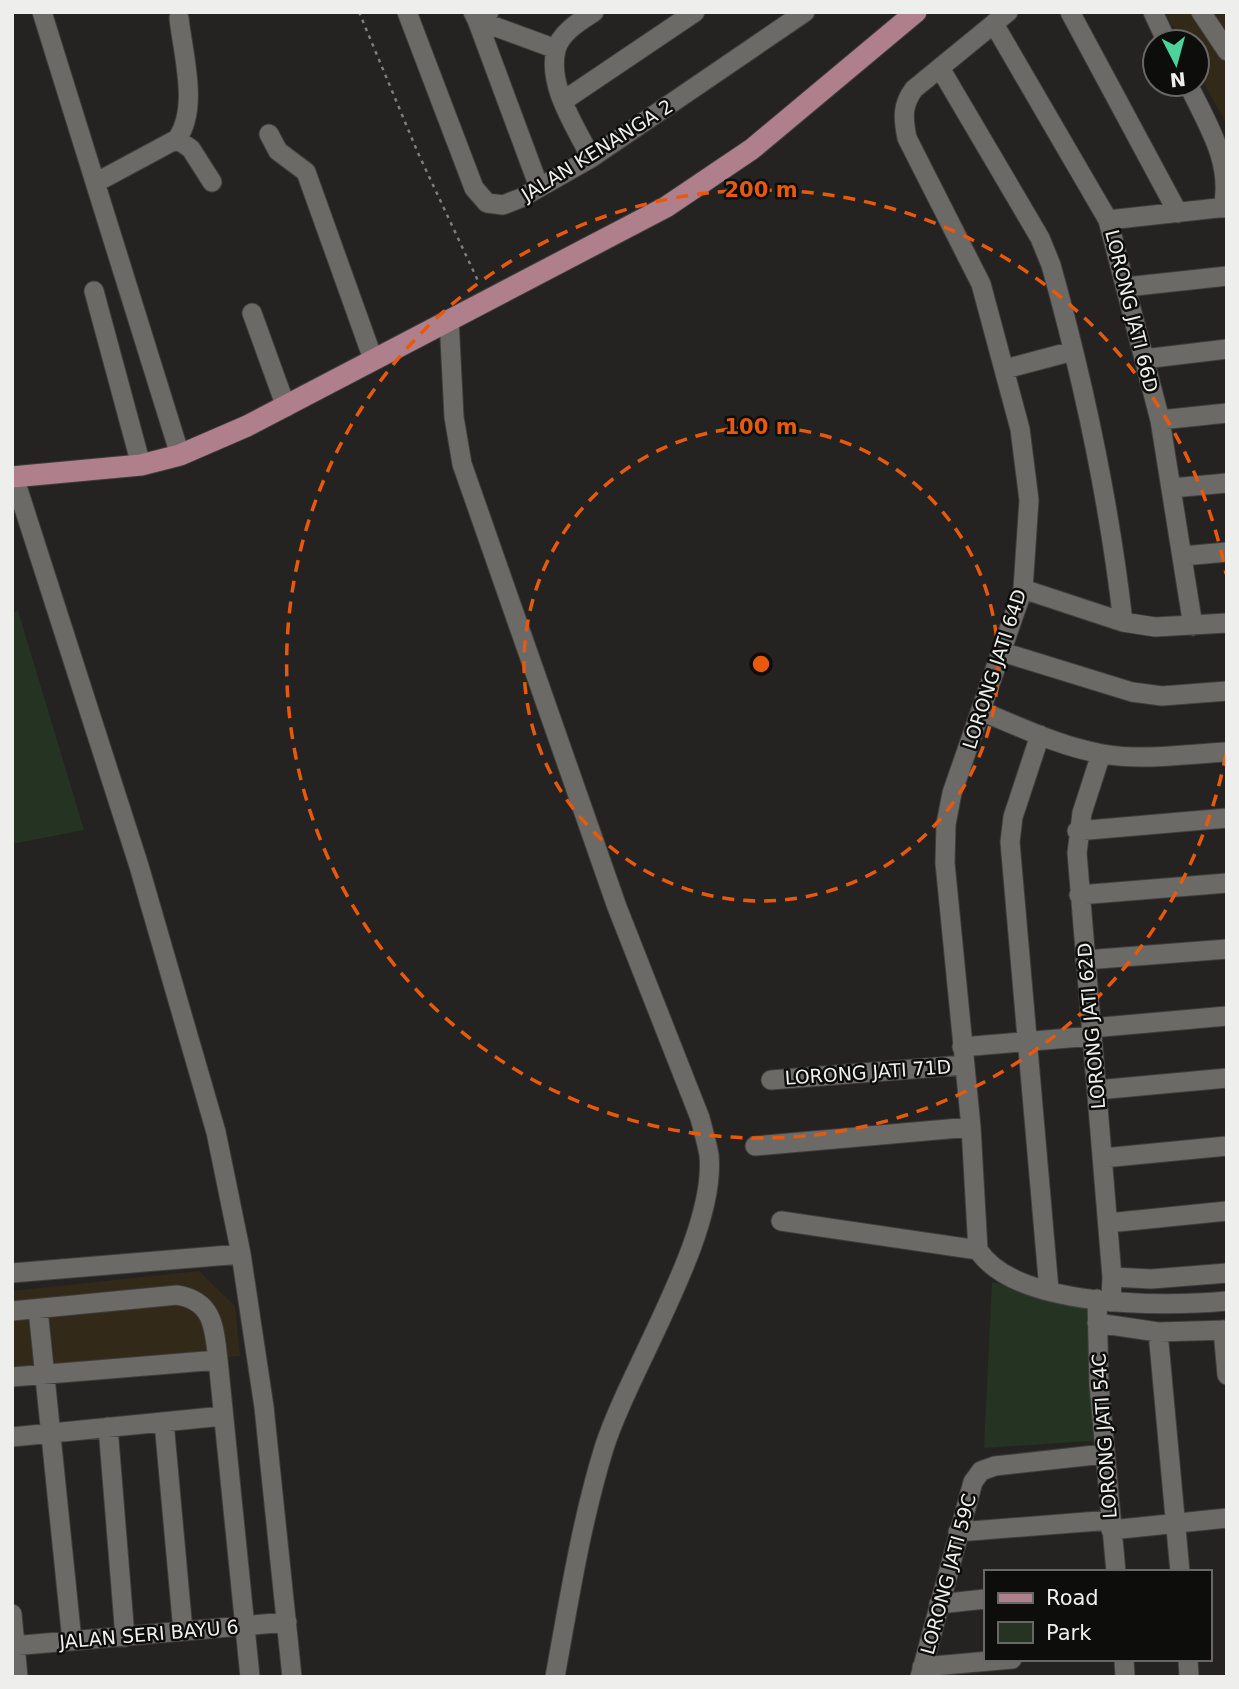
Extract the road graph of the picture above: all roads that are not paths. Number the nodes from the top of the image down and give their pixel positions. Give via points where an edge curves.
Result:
1 (42, 12) edge
2 (407, 12) edge
3 (594, 12) edge
4 (695, 12) edge
5 (916, 12) edge
6 (1070, 12) edge
7 (1153, 12) edge
8 (1201, 12) edge
9 (798, 14) edge
10 (480, 15) edge
11 (1001, 18) edge
12 (179, 19) dead end
13 (1160, 28) edge
14 (556, 49) junction
15 (1227, 51) edge
16 (940, 68) junction
17 (1194, 98) edge
18 (563, 101) junction
19 (269, 134) dead end
20 (177, 139) junction
21 (591, 158) junction
22 (97, 182) junction
23 (212, 182) dead end
24 (539, 187) junction
25 (1225, 207) edge
26 (1178, 212) junction
27 (1108, 220) junction
28 (1227, 276) edge
29 (1126, 287) junction
30 (94, 291) dead end
31 (253, 313) dead end
32 (449, 319) junction
33 (1227, 349) edge
34 (1073, 351) junction
35 (373, 359) junction
36 (1144, 359) junction
37 (1005, 369) junction
38 (286, 407) junction
39 (1227, 412) edge
40 (1160, 420) junction
41 (180, 454) junction
42 (141, 465) junction
43 (13, 477) edge
44 (1227, 483) edge
45 (1172, 488) junction
46 (1227, 552) edge
47 (1183, 556) junction
48 (1023, 589) junction
49 (1123, 622) junction
50 (1227, 623) edge
51 (1193, 626) junction
52 (1002, 652) junction
53 (1227, 691) edge
54 (981, 711) junction
55 (1040, 736) junction
56 (1227, 752) edge
57 (1101, 754) junction
58 (1227, 818) edge
59 (1077, 831) junction
60 (1227, 883) edge
61 (1079, 895) junction
62 (1227, 949) edge
63 (1085, 960) junction
64 (1227, 1016) edge
65 (1092, 1032) junction
66 (1026, 1041) junction
67 (963, 1056) junction
68 (1227, 1078) edge
69 (771, 1080) dead end
70 (1097, 1090) junction
71 (971, 1127) junction
72 (755, 1146) dead end
73 (1227, 1146) edge
74 (1103, 1158) junction
75 (1227, 1211) edge
76 (781, 1221) dead end
77 (1108, 1223) junction
78 (241, 1254) junction
79 (983, 1257) junction
80 (12, 1273) edge
81 (1227, 1273) edge
82 (1112, 1277) junction
83 (1049, 1290) junction
84 (1104, 1301) junction
85 (1227, 1301) edge
86 (38, 1309) junction
87 (12, 1311) edge
88 (1097, 1323) junction
89 (1225, 1330) edge
90 (1158, 1332) junction
91 (218, 1360) junction
92 (45, 1374) junction
93 (1227, 1375) edge
94 (12, 1377) edge
95 (223, 1416) junction
96 (164, 1422) junction
97 (108, 1427) junction
98 (51, 1433) junction
99 (12, 1437) edge
100 (1104, 1454) junction
101 (1227, 1518) edge
102 (1175, 1522) junction
103 (1111, 1525) junction
104 (958, 1532) junction
105 (1116, 1570) edge
106 (1180, 1570) edge
107 (984, 1599) edge
108 (939, 1604) junction
109 (12, 1614) edge
110 (286, 1622) junction
111 (245, 1626) junction
112 (183, 1631) junction
113 (125, 1637) junction
114 (72, 1641) junction
115 (14, 1646) edge
116 (998, 1661) edge
117 (921, 1672) edge
118 (18, 1677) edge
119 (250, 1677) edge
120 (292, 1677) edge
121 (555, 1677) edge

1 - 22 street
2 - 24 street, JALAN KENANGA 2 via 474,188 487,204 503,205
3 - 14 street via 571,28
4 - 18 street
5 - 32 main road via 815,99 709,179 625,230
6 - 26 street
7 - 13 street
8 - 15 street
9 - 21 street, JALAN KENANGA 2
10 - 14 street
10 - 24 street
11 - 16 street, LORONG JATI 64D
11 - 27 street, LORONG JATI 66D
12 - 20 street via 188,111
14 - 18 street
16 - 34 street via 1040,238
16 - 37 street, LORONG JATI 64D via 905,101 906,138 968,254
17 - 25 street via 1224,164
18 - 21 street
19 - 35 street via 278,151 306,172
20 - 22 street
20 - 23 street via 191,149
21 - 24 street, JALAN KENANGA 2
22 - 41 street
25 - 26 street
26 - 27 street
27 - 29 street, LORONG JATI 66D
28 - 29 street
29 - 36 street, LORONG JATI 66D
30 - 42 street
31 - 38 street
32 - 35 main road
32 - 121 street via 454,417 463,464 617,907 700,1118 709,1155 707,1190 691,1248 635,1368 587,1507
33 - 36 street
34 - 37 street
34 - 49 street via 1101,466
35 - 38 main road
36 - 40 street, LORONG JATI 66D
37 - 48 street, LORONG JATI 64D via 1028,488
38 - 41 main road
39 - 40 street
40 - 45 street, LORONG JATI 66D
41 - 42 main road
42 - 43 main road
43 - 78 street via 139,866 216,1132
44 - 45 street
45 - 47 street, LORONG JATI 66D
46 - 47 street
47 - 51 street, LORONG JATI 66D
48 - 49 street
48 - 52 street, LORONG JATI 64D
49 - 51 street
50 - 51 street
52 - 53 street via 1132,692 1162,696
52 - 54 street, LORONG JATI 64D
54 - 55 street
54 - 67 street, LORONG JATI 64D via 946,824 945,863
55 - 57 street
55 - 66 street via 1013,817 1010,842
56 - 57 street
57 - 59 street, LORONG JATI 62D
58 - 59 street
59 - 61 street, LORONG JATI 62D
60 - 61 street
61 - 63 street, LORONG JATI 62D
62 - 63 street
63 - 65 street, LORONG JATI 62D
64 - 65 street, LORONG JATI 71D
65 - 66 street, LORONG JATI 71D
65 - 70 street, LORONG JATI 62D
66 - 67 street, LORONG JATI 71D
66 - 83 street
67 - 69 street, LORONG JATI 71D
67 - 71 street, LORONG JATI 64D
68 - 70 street
70 - 74 street, LORONG JATI 62D
71 - 72 street
71 - 79 street, LORONG JATI 64D
73 - 74 street
74 - 77 street, LORONG JATI 62D
75 - 77 street
76 - 79 street
77 - 82 street, LORONG JATI 62D
78 - 80 street
78 - 110 street via 264,1407
79 - 83 street via 1008,1278
81 - 82 street
82 - 84 street, LORONG JATI 62D
83 - 84 street
84 - 85 street via 1174,1306
84 - 88 street, LORONG JATI 54C
86 - 87 street
86 - 91 street via 177,1295 195,1298 214,1329
86 - 92 street
88 - 90 street
88 - 100 street, LORONG JATI 54C
89 - 90 street
89 - 93 street
90 - 102 street
91 - 92 street
91 - 95 street
92 - 94 street
92 - 98 street
95 - 96 street
95 - 111 street
96 - 97 street
96 - 112 street
97 - 98 street
97 - 113 street
98 - 99 street
98 - 114 street
100 - 103 street, LORONG JATI 54C
100 - 104 street, LORONG JATI 59C via 981,1471 973,1482
101 - 102 street
102 - 103 street
102 - 106 street
103 - 104 street
103 - 105 street, LORONG JATI 54C
104 - 108 street, LORONG JATI 59C
107 - 108 street
108 - 117 street, LORONG JATI 59C
109 - 115 street
110 - 111 street, JALAN SERI BAYU 6
110 - 120 street
111 - 112 street, JALAN SERI BAYU 6
111 - 119 street
112 - 113 street, JALAN SERI BAYU 6
113 - 114 street, JALAN SERI BAYU 6
114 - 115 street, JALAN SERI BAYU 6
115 - 118 street
116 - 117 street

